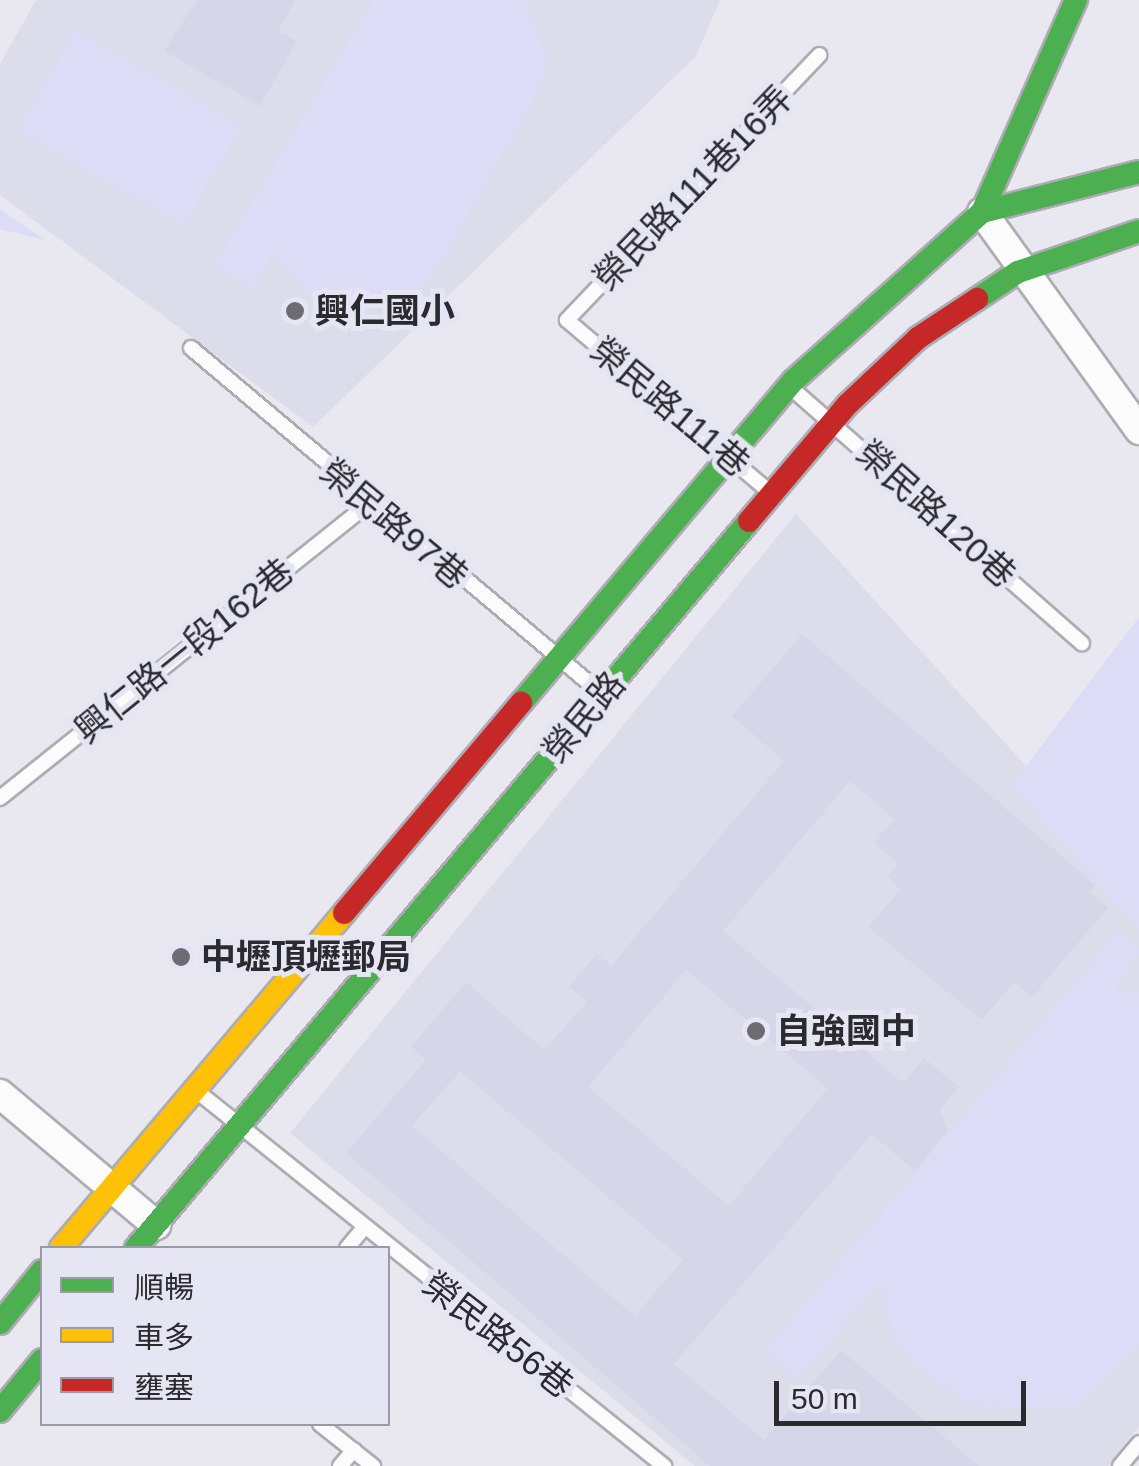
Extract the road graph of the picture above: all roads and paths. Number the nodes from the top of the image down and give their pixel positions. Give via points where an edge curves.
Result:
1 (1076, 0) edge
2 (819, 55) dead end
3 (1139, 172) edge
4 (982, 212) junction
5 (1139, 231) edge
6 (1018, 272) junction
7 (567, 320) joint
8 (191, 348) dead end
9 (789, 386) junction
10 (833, 422) junction
11 (1139, 430) edge
12 (728, 456) junction
13 (772, 494) junction
14 (368, 504) junction
15 (1082, 643) dead end
16 (557, 659) junction
17 (603, 694) junction
18 (0, 798) edge
19 (194, 1088) junction
20 (0, 1094) edge
21 (238, 1127) junction
22 (112, 1186) junction
23 (156, 1224) junction
24 (364, 1228) junction
25 (63, 1246) edge
26 (138, 1246) edge
27 (349, 1246) edge
28 (387, 1246) edge
29 (390, 1249) edge
30 (40, 1273) edge
31 (0, 1323) edge
32 (40, 1362) edge
33 (0, 1411) edge
34 (323, 1426) edge
35 (1139, 1443) edge
36 (354, 1450) junction
37 (340, 1466) edge
38 (373, 1466) edge
39 (664, 1466) edge
40 (1120, 1466) edge

1 - 4 street, 榮民路
2 - 7 lane, 榮民路111巷16弄
3 - 4 street
4 - 6 street
4 - 9 street, 榮民路
5 - 6 street, 榮民路
6 - 10 street, 榮民路 via 918,338
6 - 11 street
7 - 12 lane, 榮民路111巷
8 - 14 lane, 榮民路97巷
9 - 10 lane, 榮民路120巷
9 - 12 street, 榮民路
10 - 13 street, 榮民路
10 - 15 lane, 榮民路120巷
12 - 13 lane, 榮民路111巷
12 - 16 street, 榮民路
13 - 17 street, 榮民路
14 - 16 lane, 榮民路97巷
14 - 18 lane, 興仁路一段162巷
16 - 17 lane, 榮民路97巷
16 - 19 street, 榮民路
17 - 21 street, 榮民路
19 - 21 lane, 榮民路56巷
19 - 22 street, 榮民路
20 - 22 street
21 - 23 street, 榮民路
21 - 24 lane, 榮民路56巷
22 - 23 street
22 - 25 street, 榮民路
23 - 26 street, 榮民路
24 - 27 lane
24 - 28 lane, 榮民路56巷
29 - 39 lane, 榮民路56巷
30 - 31 street
32 - 33 street
34 - 36 lane
35 - 40 lane
36 - 37 lane
36 - 38 lane

